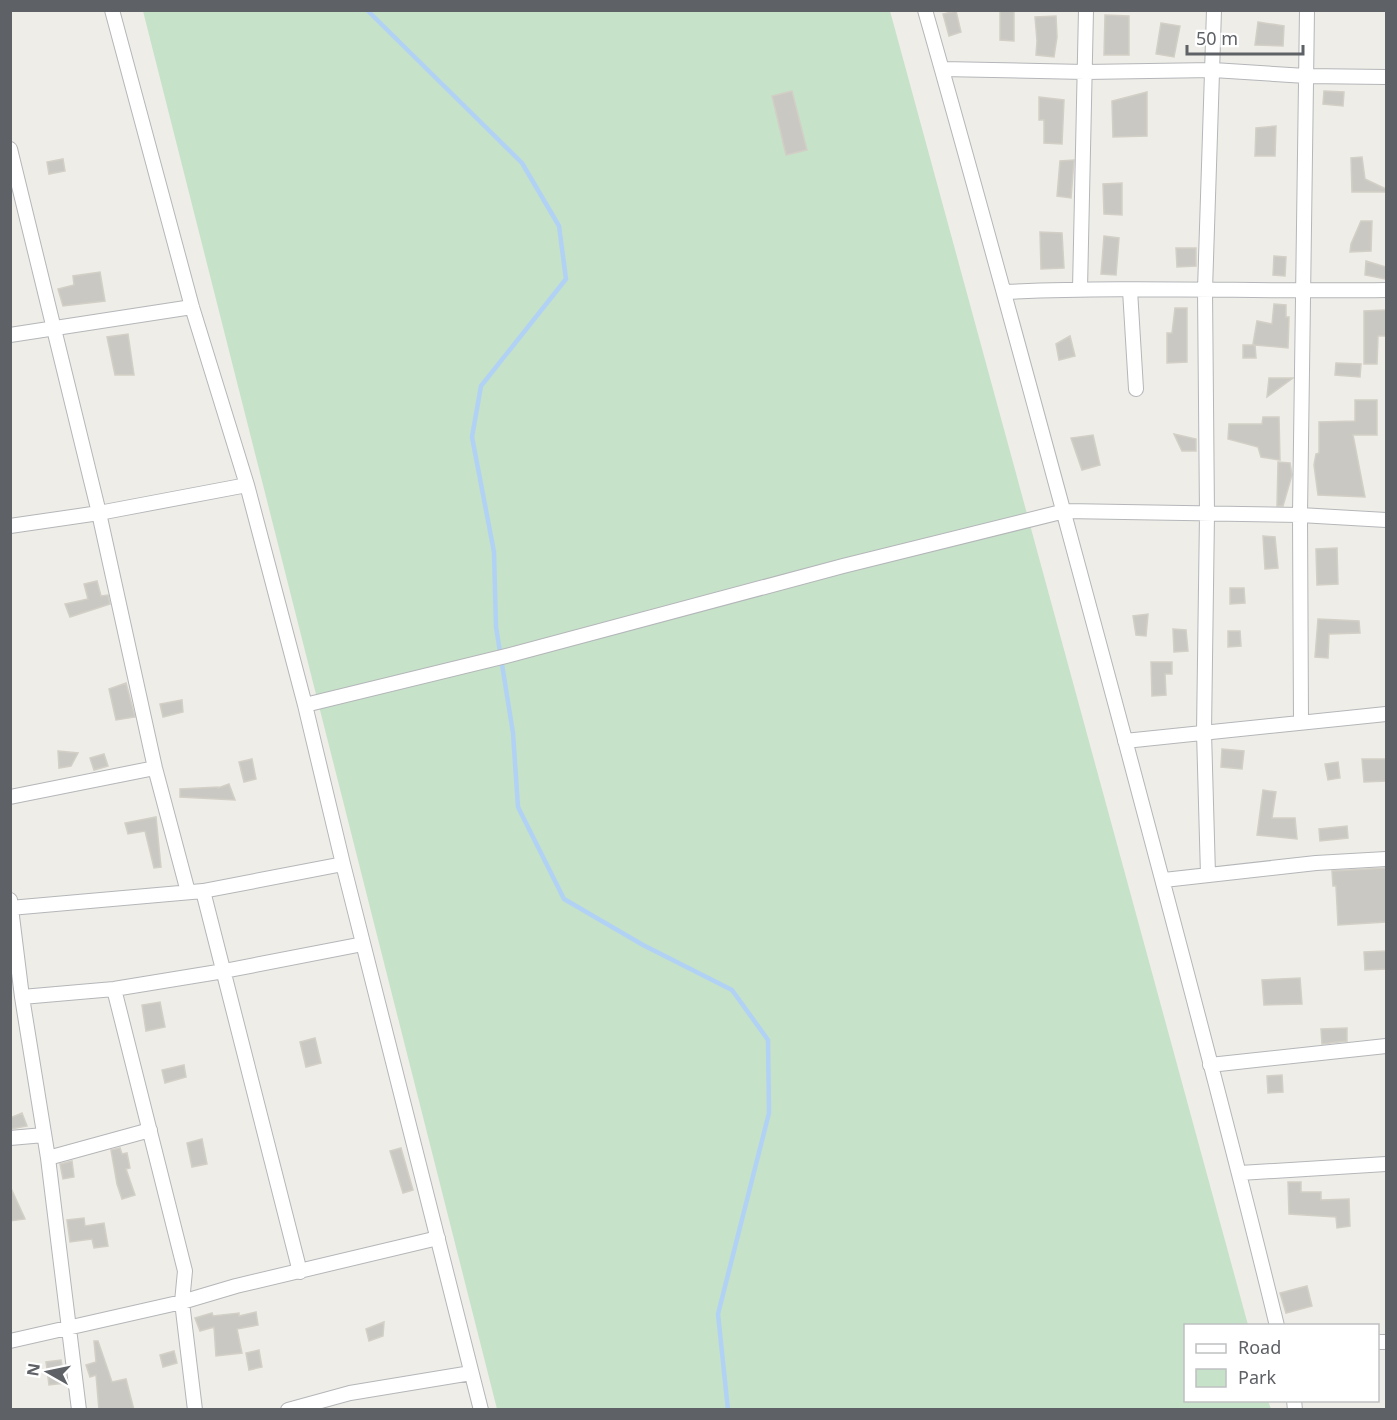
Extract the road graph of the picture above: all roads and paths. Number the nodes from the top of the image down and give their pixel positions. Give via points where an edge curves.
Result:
1 (112, 10) edge
2 (925, 10) edge
3 (1086, 10) edge
4 (1214, 10) edge
5 (1307, 10) edge
6 (942, 69) junction
7 (1213, 70) junction
8 (1084, 72) junction
9 (1306, 76) junction
10 (1386, 77) edge
11 (10, 149) edge
12 (1080, 289) junction
13 (1130, 290) junction
14 (1205, 290) junction
15 (1386, 290) edge
16 (1302, 291) junction
17 (1005, 292) junction
18 (192, 307) junction
19 (55, 330) junction
20 (10, 335) edge
21 (1136, 388) dead end
22 (247, 484) junction
23 (1065, 511) junction
24 (99, 513) junction
25 (1207, 514) junction
26 (1300, 515) junction
27 (1386, 520) edge
28 (10, 526) edge
29 (305, 705) junction
30 (1386, 714) edge
31 (1301, 722) junction
32 (1204, 732) junction
33 (1125, 741) junction
34 (155, 768) junction
35 (10, 797) edge
36 (1386, 859) edge
37 (343, 864) junction
38 (1208, 874) junction
39 (1164, 879) junction
40 (203, 891) junction
41 (188, 892) junction
42 (11, 905) edge
43 (363, 944) junction
44 (224, 971) junction
45 (114, 989) junction
46 (22, 997) junction
47 (1386, 1046) edge
48 (1210, 1065) junction
49 (150, 1130) junction
50 (44, 1135) junction
51 (10, 1138) edge
52 (48, 1158) junction
53 (1386, 1164) edge
54 (1240, 1173) junction
55 (438, 1238) junction
56 (300, 1272) junction
57 (182, 1302) junction
58 (1277, 1324) edge
59 (68, 1328) junction
60 (10, 1341) edge
61 (471, 1373) junction
62 (79, 1410) edge
63 (195, 1410) edge
64 (288, 1410) edge
65 (481, 1410) edge

1 - 18 street
2 - 6 street
3 - 8 street
4 - 7 street
5 - 9 street
6 - 8 street
6 - 17 street
7 - 8 street
7 - 9 street
7 - 14 street
8 - 12 street
9 - 10 street
9 - 16 street
11 - 19 street
12 - 13 street
12 - 17 street
13 - 14 street
13 - 21 street
14 - 16 street
14 - 25 street
15 - 16 street
16 - 26 street
17 - 23 street
18 - 19 street
18 - 22 street
19 - 20 street
19 - 24 street
22 - 24 street
22 - 29 street
23 - 25 street
23 - 29 street
23 - 33 street
24 - 28 street
24 - 34 street
25 - 26 street
25 - 32 street
26 - 27 street
26 - 31 street
29 - 37 street
30 - 31 street
31 - 32 street
32 - 33 street
32 - 38 street
33 - 39 street
34 - 35 street
34 - 41 street
36 - 38 street
37 - 40 street
37 - 43 street
38 - 39 street
39 - 48 street
40 - 41 street
40 - 44 street
41 - 42 street
42 - 46 street
43 - 44 street
43 - 55 street
44 - 45 street
44 - 56 street
45 - 46 street
45 - 49 street
46 - 50 street
47 - 48 street
48 - 54 street
49 - 52 street
49 - 57 street via 185,1271
50 - 51 street
50 - 52 street
52 - 59 street
53 - 54 street
54 - 58 street
55 - 56 street
55 - 61 street
56 - 57 street
57 - 59 street
57 - 63 street
59 - 60 street
59 - 62 street
61 - 64 street via 350,1393
61 - 65 street

